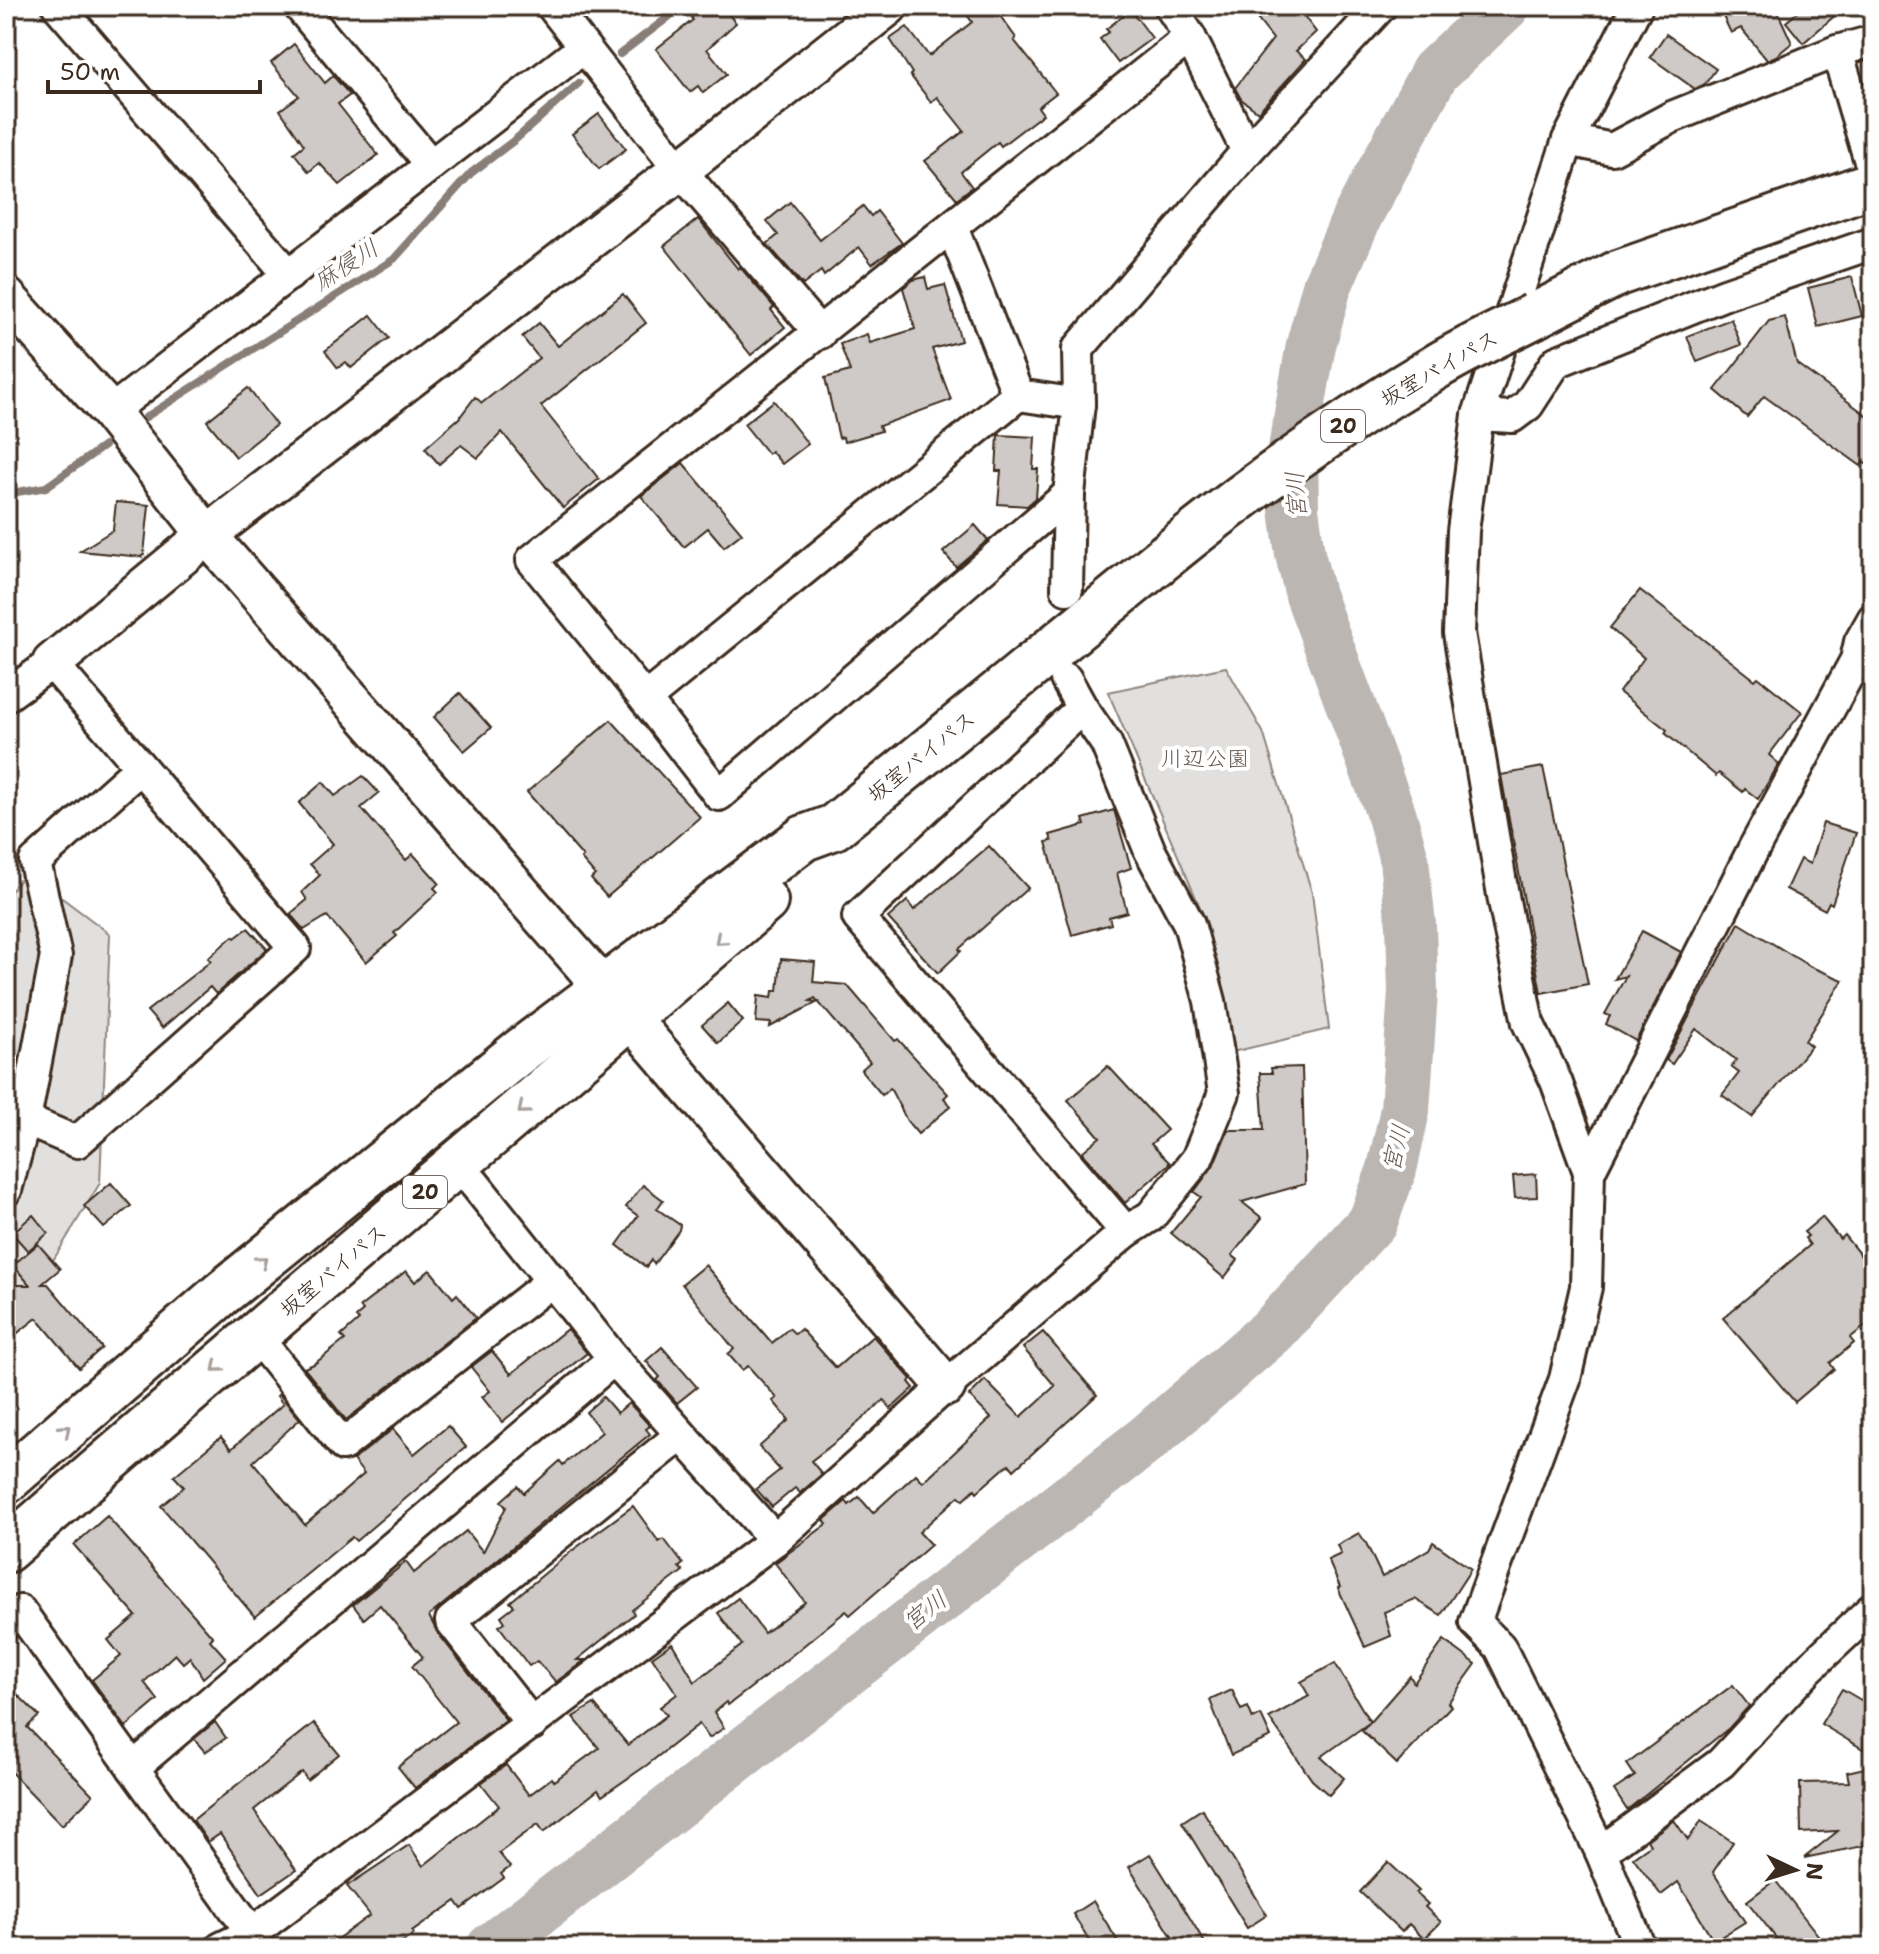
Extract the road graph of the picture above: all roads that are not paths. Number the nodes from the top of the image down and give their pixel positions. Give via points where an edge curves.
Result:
1 (58, 6) edge
2 (299, 6) edge
3 (552, 6) edge
4 (888, 6) edge
5 (1170, 6) edge
6 (1381, 6) edge
7 (1637, 6) edge
8 (1190, 37) junction
9 (1873, 41) edge
10 (583, 48) junction
11 (1837, 51) junction
12 (1568, 140) junction
13 (1247, 151) junction
14 (431, 165) junction
15 (680, 170) junction
16 (1871, 171) edge
17 (952, 227) junction
18 (1873, 243) edge
19 (289, 275) junction
20 (6, 297) edge
21 (820, 333) junction
22 (1018, 395) junction
23 (1079, 404) junction
24 (110, 412) junction
25 (1478, 415) junction
26 (1069, 494) junction
27 (207, 535) junction
28 (1067, 589) dead end
29 (1873, 619) edge
30 (52, 663) junction
31 (1066, 679) dead end
32 (6, 696) edge
33 (645, 699) junction
34 (1082, 708) junction
35 (140, 768) junction
36 (616, 1003) junction
37 (25, 1120) junction
38 (1589, 1172) junction
39 (474, 1183) dead end
40 (6, 1190) edge
41 (1126, 1232) junction
42 (553, 1280) junction
43 (255, 1335) junction
44 (614, 1359) junction
45 (946, 1386) junction
46 (681, 1435) junction
47 (6, 1481) edge
48 (775, 1540) junction
49 (6, 1550) edge
50 (1873, 1608) edge
51 (6, 1623) edge
52 (532, 1724) junction
53 (133, 1768) junction
54 (1601, 1852) junction
55 (252, 1933) junction
56 (221, 1948) edge
57 (1640, 1948) edge

1 - 19 street
2 - 14 street
3 - 10 street
4 - 15 street
5 - 8 street
6 - 13 street
7 - 12 street
8 - 13 street
8 - 17 street
9 - 11 street
10 - 14 street
10 - 15 street
11 - 12 street via 1672,117 1612,149
11 - 16 street
12 - 25 street
13 - 23 street via 1078,349
14 - 19 street
15 - 21 street
15 - 27 street
16 - 36 highway, 坂室バイパス / 20, bridge via 1618,273 1437,366 1348,422 1247,491 834,827 819,853
17 - 21 street
17 - 22 street
18 - 25 street via 1725,294 1556,362 1528,405 1512,417
19 - 24 street
20 - 24 street
21 - 33 street via 532,560
22 - 23 street
22 - 33 street
23 - 26 street
24 - 27 street
25 - 38 street via 1463,531 1459,633 1528,1023
26 - 28 street
26 - 33 street via 719,795
27 - 30 street
27 - 36 street
29 - 38 street
30 - 32 street
30 - 35 street
31 - 34 street
34 - 41 street via 1106,743 1150,851 1189,924 1210,1001 1224,1093 1197,1159 1151,1216
34 - 41 street via 858,917
35 - 37 street via 35,862 56,956
35 - 37 street via 295,948 77,1142
36 -> 43 highway, 坂室バイパス / 20
36 - 45 street
47 -> 36 highway, 坂室バイパス / 20 via 221,1294 519,1052
37 - 40 street
38 - 54 street via 1586,1287 1565,1379 1475,1622 1500,1647
39 - 42 street
41 - 45 street
42 - 43 street via 343,1445
42 - 44 street
43 -> 49 highway, 坂室バイパス / 20
44 - 46 street
44 - 53 street
45 - 48 street
46 - 48 street
46 - 52 street via 451,1621
48 - 52 street
50 - 54 street via 1721,1763
51 - 53 street via 20,1611
52 - 55 street
53 - 55 street
54 - 57 street
55 - 56 street

